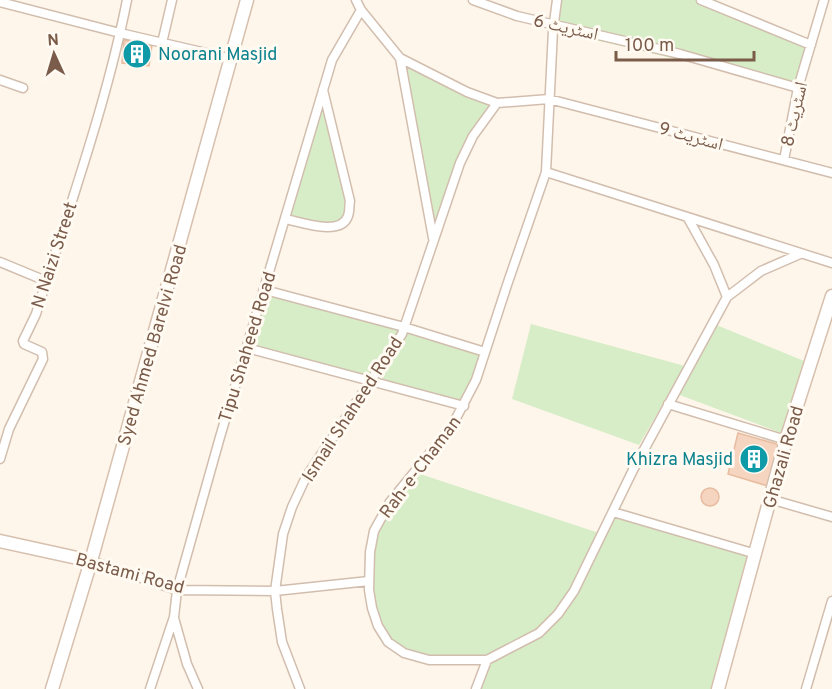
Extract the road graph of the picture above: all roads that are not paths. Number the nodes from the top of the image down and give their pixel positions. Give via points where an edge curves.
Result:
1 (127, 0) edge
2 (172, 0) edge
3 (248, 0) edge
4 (356, 0) edge
5 (557, 0) edge
6 (701, 0) edge
7 (824, 0) edge
8 (475, 1) edge
9 (0, 2) edge
10 (361, 10) junction
11 (553, 24) junction
12 (120, 33) junction
13 (162, 43) junction
14 (811, 45) junction
15 (400, 58) junction
16 (232, 59) junction
17 (0, 80) edge
18 (23, 88) dead end
19 (798, 88) junction
20 (323, 89) junction
21 (549, 99) junction
22 (497, 103) junction
23 (783, 160) junction
24 (546, 172) junction
25 (832, 173) edge
26 (688, 218) junction
27 (285, 219) junction
28 (434, 242) junction
29 (800, 254) junction
30 (0, 262) edge
31 (832, 263) edge
32 (46, 281) junction
33 (264, 290) junction
34 (832, 296) edge
35 (727, 297) junction
36 (404, 327) junction
37 (247, 348) junction
38 (485, 352) junction
39 (372, 381) junction
40 (668, 404) junction
41 (464, 406) junction
42 (786, 440) junction
43 (0, 459) edge
44 (770, 499) junction
45 (613, 513) junction
46 (832, 517) edge
47 (0, 541) edge
48 (756, 554) junction
49 (91, 561) junction
50 (369, 581) junction
51 (177, 590) junction
52 (275, 591) junction
53 (832, 601) edge
54 (174, 617) junction
55 (487, 660) junction
56 (52, 689) edge
57 (150, 689) edge
58 (198, 689) edge
59 (300, 689) edge
60 (476, 689) edge
61 (718, 689) edge
62 (807, 689) edge

1 - 12 street, N Naizi Street
2 - 13 street
3 - 16 main road, Syed Ahmed Barelvi Road
4 - 10 street
5 - 11 street, Rah-e-Chaman
6 - 14 street
7 - 14 street, اسٹریٹ 8
8 - 11 street, اسٹریٹ 6
9 - 12 street
10 - 15 street
10 - 20 street, Tipu Shaheed Road via 332,60
11 - 19 street, اسٹریٹ 6 via 680,54
11 - 21 street, Rah-e-Chaman
12 - 13 street
12 - 32 street, N Naizi Street
13 - 16 street
14 - 19 street, اسٹریٹ 8
15 - 22 street
15 - 28 street, Ismail Shaheed Road
16 - 49 main road, Syed Ahmed Barelvi Road
17 - 18 street
19 - 23 street, اسٹریٹ 8
20 - 27 street, Tipu Shaheed Road
20 - 27 street via 350,201 348,215 334,227
21 - 22 street, اسٹریٹ 9
21 - 23 street, اسٹریٹ 9
21 - 24 street, Rah-e-Chaman
22 - 28 street via 473,136 460,163
23 - 25 street, اسٹریٹ 9
24 - 26 street
24 - 38 street, Rah-e-Chaman
26 - 29 street
26 - 35 street
27 - 33 street, Tipu Shaheed Road
28 - 36 street, Ismail Shaheed Road
29 - 31 street
29 - 35 street, Rah-e-Chaman via 761,272
30 - 32 street
32 - 43 street, N Naizi Street via 23,341 24,345 42,351 43,359 9,429
33 - 36 street
33 - 37 street, Tipu Shaheed Road
34 - 42 main road, Ghazali Road
35 - 40 street, Rah-e-Chaman
36 - 38 street
36 - 39 street, Ismail Shaheed Road
37 - 39 street
37 - 51 street, Tipu Shaheed Road
38 - 41 street, Rah-e-Chaman
39 - 41 street
39 - 52 street, Ismail Shaheed Road via 306,477 292,507 283,534
40 - 42 street
40 - 45 street, Rah-e-Chaman
41 - 50 street, Rah-e-Chaman via 380,519 370,552
42 - 44 main road, Ghazali Road
44 - 46 street
44 - 48 main road, Ghazali Road
45 - 48 street
45 - 55 street, Rah-e-Chaman via 574,591 558,614 539,633
47 - 49 main road, Bastami Road
48 - 61 main road, Ghazali Road
49 - 51 street, Bastami Road
49 - 56 main road, Syed Ahmed Barelvi Road
50 - 52 street, Bastami Road
50 - 55 street, Rah-e-Chaman via 378,626 388,642 404,653 429,660
51 - 52 street, Bastami Road
51 - 54 street, Tipu Shaheed Road
52 - 59 street, Ismail Shaheed Road via 282,642
53 - 62 street
54 - 57 street, Tipu Shaheed Road
54 - 58 street
55 - 60 street

